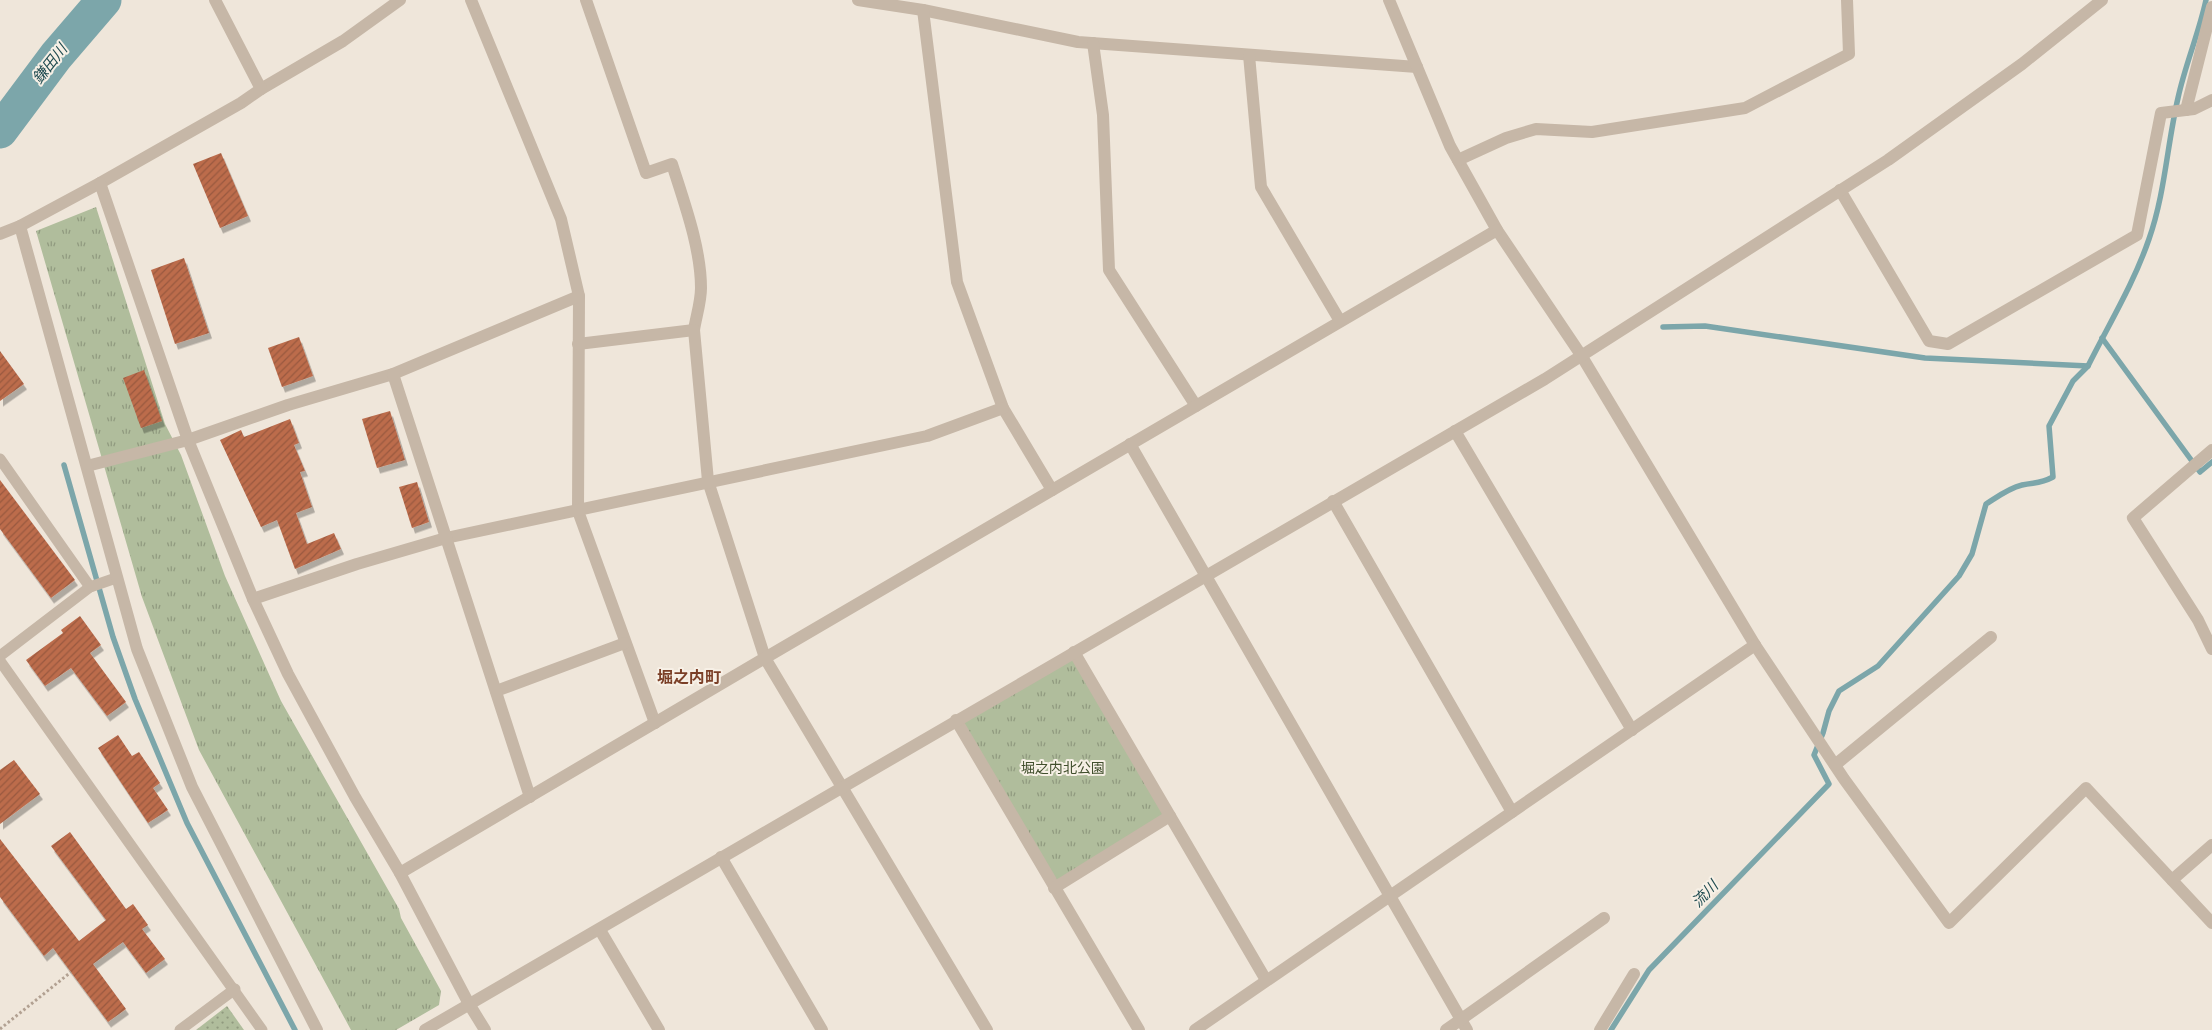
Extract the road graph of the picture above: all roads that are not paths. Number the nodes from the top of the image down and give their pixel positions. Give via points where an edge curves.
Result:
1 (215, 0) edge
2 (400, 0) edge
3 (471, 0) edge
4 (586, 0) edge
5 (858, 0) edge
6 (1389, 0) edge
7 (1847, 0) edge
8 (2102, 0) edge
9 (2212, 7) edge
10 (923, 10) junction
11 (1093, 43) junction
12 (1249, 55) junction
13 (1417, 67) junction
14 (261, 89) junction
15 (2212, 100) edge
16 (2186, 110) junction
17 (1458, 160) junction
18 (100, 183) junction
19 (1840, 190) junction
20 (20, 226) junction
21 (1497, 230) junction
22 (0, 234) edge
23 (579, 296) junction
24 (1340, 321) junction
25 (694, 330) junction
26 (578, 344) junction
27 (1581, 355) junction
28 (393, 374) junction
29 (1196, 406) junction
30 (1003, 408) junction
31 (1455, 431) junction
32 (188, 440) junction
33 (1130, 444) junction
34 (2212, 450) edge
35 (0, 459) edge
36 (88, 466) junction
37 (708, 482) junction
38 (1052, 490) junction
39 (1333, 501) junction
40 (578, 511) junction
41 (446, 538) junction
42 (1207, 574) junction
43 (112, 580) junction
44 (91, 586) junction
45 (253, 599) junction
46 (1991, 637) dead end
47 (625, 642) junction
48 (1755, 646) junction
49 (2212, 649) edge
50 (1074, 652) junction
51 (0, 656) edge
52 (765, 658) junction
53 (0, 661) edge
54 (496, 691) junction
55 (956, 720) junction
56 (655, 723) junction
57 (1632, 730) junction
58 (1835, 765) junction
59 (841, 787) junction
60 (530, 797) junction
61 (1512, 812) junction
62 (1170, 816) junction
63 (2212, 845) edge
64 (721, 857) junction
65 (400, 873) junction
66 (2172, 880) junction
67 (1054, 888) junction
68 (1390, 896) junction
69 (1604, 918) dead end
70 (2212, 923) edge
71 (600, 930) junction
72 (1634, 974) dead end
73 (1266, 980) junction
74 (235, 989) junction
75 (469, 1004) junction
76 (1464, 1025) edge
77 (180, 1030) edge
78 (262, 1030) edge
79 (317, 1030) edge
80 (425, 1030) edge
81 (485, 1030) edge
82 (659, 1030) edge
83 (822, 1030) edge
84 (987, 1030) edge
85 (1140, 1030) edge
86 (1195, 1030) edge
87 (1446, 1030) edge
88 (1600, 1030) edge

1 - 14 street
2 - 14 street via 343,41
3 - 23 street via 561,220
4 - 25 street via 646,173 672,164 686,210 701,288
5 - 10 street
6 - 13 street
7 - 17 street via 1849,54 1745,108 1592,132 1536,129 1506,138
8 - 19 street via 2022,64
9 - 16 street
10 - 11 street
10 - 30 street via 957,282
11 - 12 street
11 - 29 street via 1103,115 1109,270
12 - 13 street
12 - 24 street via 1261,187
13 - 17 street
14 - 18 street
15 - 16 street
16 - 19 street via 2161,113 2137,235 1948,344 1928,341
17 - 21 street
18 - 20 street
18 - 32 street
19 - 27 street
20 - 22 street
20 - 36 street
21 - 24 street
21 - 27 street
23 - 26 street
23 - 28 street
24 - 29 street
25 - 26 street
25 - 37 street
26 - 40 street
27 - 31 street
27 - 48 street
28 - 32 street via 288,405
28 - 41 street
29 - 33 street
30 - 37 street via 927,436
30 - 38 street
31 - 39 street
31 - 57 street
32 - 36 street
32 - 45 street
33 - 38 street
33 - 42 street
34 - 49 street via 2133,518 2198,620
35 - 44 lane
36 - 43 street
37 - 40 street
37 - 52 street
38 - 52 street
39 - 42 street
39 - 61 street
40 - 41 street
40 - 47 street
41 - 45 street
41 - 54 street
42 - 50 street
42 - 68 street
43 - 44 lane
43 - 79 street via 192,787
44 - 51 lane
45 - 65 street via 288,674
46 - 58 street
47 - 54 street
47 - 56 street
48 - 57 street
48 - 58 street
50 - 55 street
50 - 62 street
52 - 56 street
52 - 59 street
53 - 74 lane
54 - 60 street
55 - 59 street
55 - 67 street
56 - 60 street
57 - 61 street
58 - 66 street via 1949,923 2086,788
59 - 64 street
59 - 84 street
60 - 65 street
61 - 68 street
62 - 67 street
62 - 73 street
63 - 66 street
64 - 71 street
64 - 83 street
65 - 75 street
66 - 70 street
67 - 85 street
68 - 73 street
68 - 76 street
69 - 76 street
71 - 75 street
71 - 82 street
72 - 88 street
73 - 86 street
74 - 77 lane
74 - 78 lane
75 - 80 street
75 - 81 street
76 - 87 street

